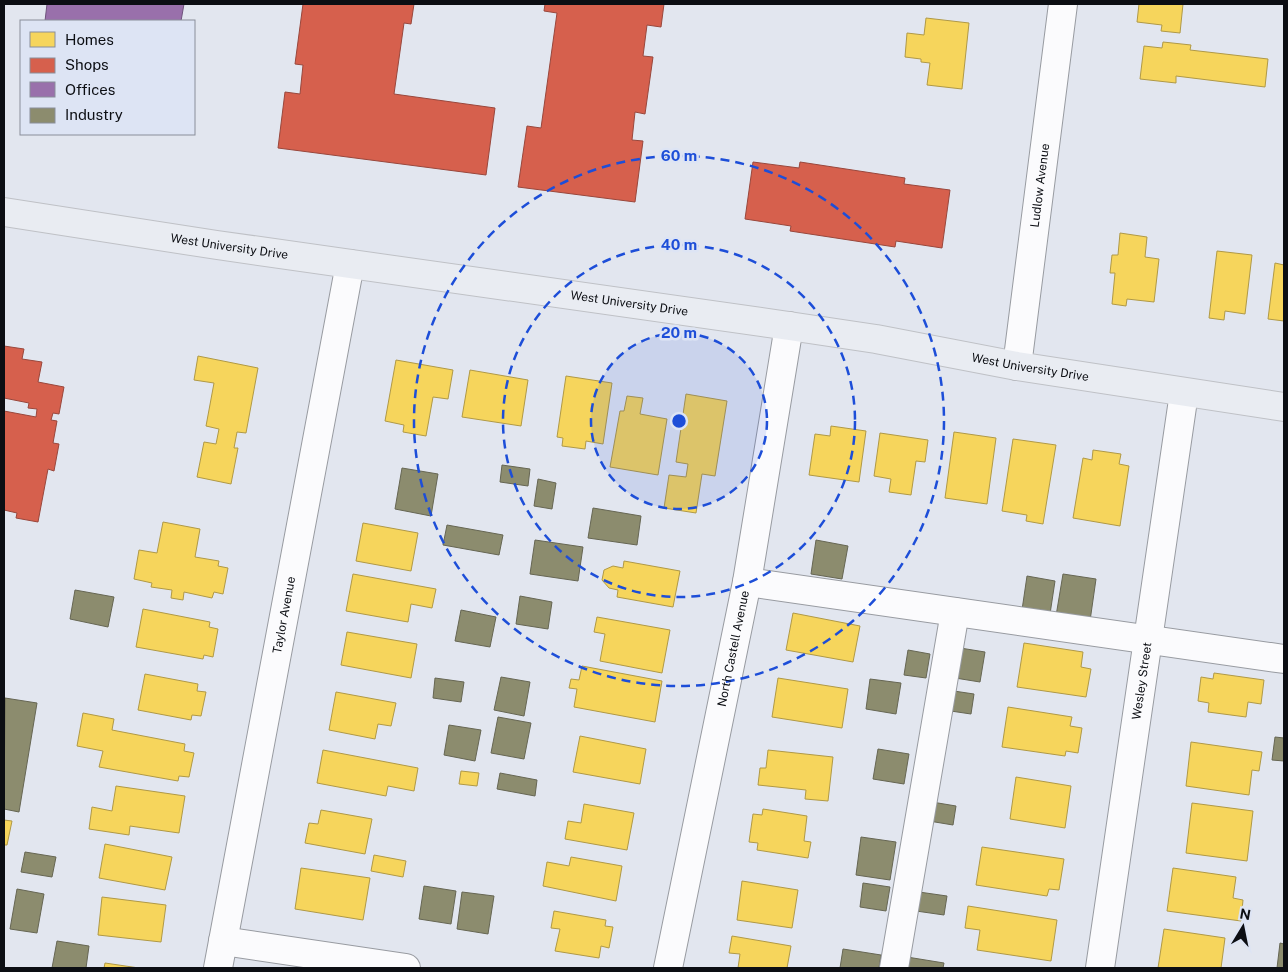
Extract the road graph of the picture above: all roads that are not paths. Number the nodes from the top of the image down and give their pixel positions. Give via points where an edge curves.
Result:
1 (1063, 4) edge
2 (4, 212) edge
3 (350, 264) junction
4 (789, 326) junction
5 (1017, 366) junction
6 (1184, 393) junction
7 (1284, 408) edge
8 (747, 582) junction
9 (955, 612) junction
10 (1147, 639) junction
11 (1284, 659) edge
12 (223, 942) junction
13 (218, 968) edge
14 (406, 968) edge
15 (668, 968) edge
16 (894, 968) edge
17 (1100, 968) edge

1 - 5 street, Ludlow Avenue
2 - 3 main road, West University Drive
3 - 4 main road, West University Drive
3 - 12 street, Taylor Avenue
4 - 5 main road, West University Drive
4 - 8 street, North Castell Avenue
5 - 6 main road, West University Drive
6 - 7 main road, West University Drive
6 - 10 street, Wesley Street
8 - 9 street
8 - 15 street, North Castell Avenue
9 - 10 street
9 - 16 street
10 - 11 street
10 - 17 street, Wesley Street
12 - 13 street, Taylor Avenue
12 - 14 street

